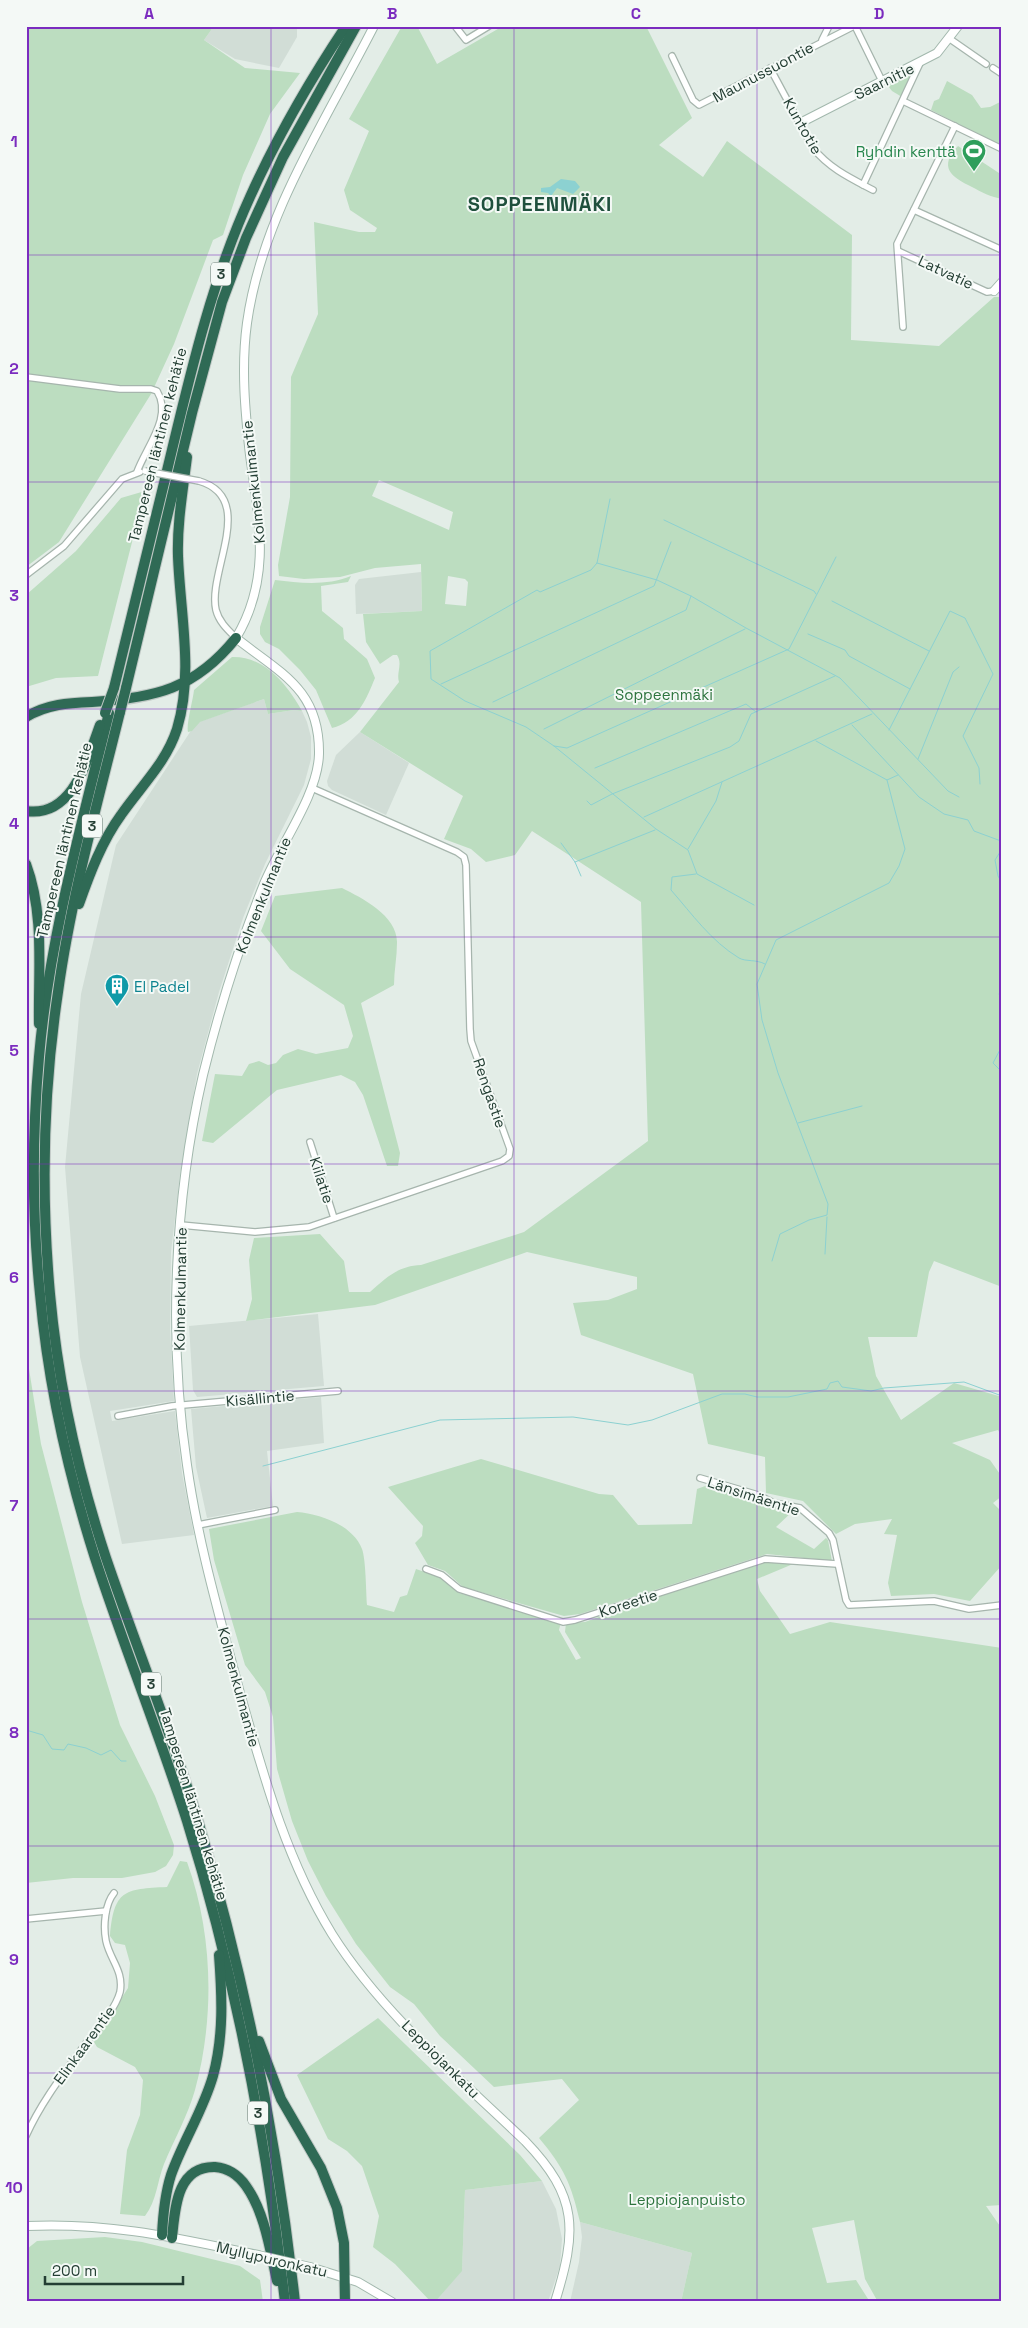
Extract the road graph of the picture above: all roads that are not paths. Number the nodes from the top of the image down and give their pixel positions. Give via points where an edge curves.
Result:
1 (346, 26) edge
2 (356, 26) edge
3 (374, 26) edge
4 (455, 26) edge
5 (489, 26) edge
6 (829, 26) edge
7 (854, 26) edge
8 (958, 26) edge
9 (950, 39) junction
10 (822, 41) junction
11 (672, 56) dead end
12 (920, 63) junction
13 (986, 64) dead end
14 (770, 68) junction
15 (992, 68) dead end
16 (1002, 74) edge
17 (882, 81) junction
18 (903, 101) junction
19 (800, 124) junction
20 (955, 126) junction
21 (1002, 149) edge
22 (863, 185) junction
23 (872, 190) dead end
24 (914, 210) junction
25 (1002, 250) edge
26 (898, 251) junction
27 (1002, 282) edge
28 (994, 291) joint
29 (903, 327) dead end
30 (26, 377) edge
31 (192, 413) junction
32 (137, 472) junction
33 (26, 575) edge
34 (236, 638) junction
35 (185, 684) junction
36 (111, 713) junction
37 (26, 718) edge
38 (312, 788) junction
39 (26, 811) edge
40 (26, 864) edge
41 (66, 940) junction
42 (39, 1054) junction
43 (310, 1142) dead end
44 (334, 1218) junction
45 (181, 1225) junction
46 (338, 1391) dead end
47 (181, 1406) junction
48 (118, 1416) dead end
49 (700, 1478) dead end
50 (275, 1510) dead end
51 (198, 1525) junction
52 (837, 1564) junction
53 (426, 1569) dead end
54 (1002, 1605) edge
55 (277, 1820) joint
56 (114, 1893) dead end
57 (106, 1911) junction
58 (26, 1919) edge
59 (216, 1926) junction
60 (250, 2018) junction
61 (26, 2136) edge
62 (26, 2226) edge
63 (162, 2235) junction
64 (172, 2238) junction
65 (346, 2277) junction
66 (283, 2302) edge
67 (295, 2302) edge
68 (345, 2302) edge
69 (392, 2302) edge
70 (555, 2302) edge

1 - 36 highway, Tampereen läntinen kehätie / 3, bridge via 281,134 250,197 226,258 198,347 139,579
2 - 31 highway, Tampereen läntinen kehätie / 3 via 283,157 246,238 210,342
3 - 34 street, Kolmenkulmantie via 289,189 270,234 252,297 247,324 244,389 260,525 260,561 256,594
4 - 5 street via 466,40
6 - 10 street
7 - 10 street, Maunussuontie
7 - 17 street
8 - 9 street, Saarnitie
9 - 12 street, Saarnitie via 937,53
9 - 13 street
10 - 14 street, Maunussuontie
11 - 14 street, Maunussuontie via 693,100 700,105
12 - 17 street, Saarnitie
12 - 18 street
14 - 19 street, Kuntotie
15 - 16 street
17 - 19 street, Saarnitie
18 - 20 street
18 - 22 street
19 - 22 street, Kuntotie via 821,158
20 - 21 street
20 - 24 street
22 - 23 street, Kuntotie
24 - 25 street
24 - 26 street via 897,244
26 - 28 street, Latvatie via 987,292
26 - 29 street
27 - 28 street
30 - 32 street via 157,391 162,405 159,423
31 - 35 highway via 178,541
31 - 36 highway, Tampereen läntinen kehätie / 3, bridge via 126,688
32 - 33 street via 122,479 64,546
32 - 34 street, bridge via 199,481 216,488 227,508 227,530 215,604 220,621
34 - 35 highway via 211,666
34 - 38 street, Kolmenkulmantie via 285,673 310,710 317,729 319,751
35 - 37 highway via 134,699 56,705
35 - 41 highway via 172,743 104,844
36 - 39 highway via 70,793 53,808 42,812
36 - 41 highway, Tampereen läntinen kehätie / 3
36 - 42 highway, Tampereen läntinen kehätie / 3 via 57,932
38 - 44 street, Rengastie via 464,857 470,1035 510,1149 509,1156 502,1160
38 - 45 street, Kolmenkulmantie via 265,881 224,998 198,1102
40 - 42 highway via 39,934
41 - 60 highway, Tampereen läntinen kehätie / 3 via 49,1062 45,1136 45,1227 59,1365 86,1489 106,1556 198,1820
42 - 59 highway, Tampereen läntinen kehätie / 3 via 34,1126 35,1229 45,1336 59,1421 95,1559 161,1742
43 - 44 street, Kiilatie
44 - 45 street, Rengastie via 309,1227 269,1232
45 - 47 street, Kolmenkulmantie via 177,1332
46 - 47 street, Kisällintie
47 - 48 street, Kisällintie
47 - 51 street, Kolmenkulmantie via 187,1466
49 - 52 street, Länsimäentie via 774,1503 800,1508 829,1533
50 - 51 street
51 - 55 street, Kolmenkulmantie via 227,1644
52 - 53 street, Koreetie via 765,1559 563,1622 459,1589 442,1574
52 - 54 street, Länsimäentie via 849,1605 934,1601 969,1609
55 - 70 street, Leppiojankatu via 313,1901 351,1962 399,2018 542,2159 557,2182 568,2214 570,2240
56 - 57 street, Elinkaarentie
57 - 58 street
57 - 61 street, Elinkaarentie via 106,1940 121,1976 119,1993 107,2016 42,2104
59 - 63 highway via 222,2017 218,2050 201,2111 171,2175
59 - 66 highway, Tampereen läntinen kehätie / 3 via 258,2114
60 - 65 highway via 281,2099 330,2189 341,2223
60 - 67 highway, Tampereen läntinen kehätie / 3 via 280,2181
62 - 63 street, Myllypuronkatu via 103,2226
63 - 64 street, Myllypuronkatu
64 - 65 street, Myllypuronkatu, bridge
64 - 66 highway via 176,2205 186,2179 206,2168 228,2170 247,2187 259,2213
65 - 68 highway
65 - 69 street, Myllypuronkatu

